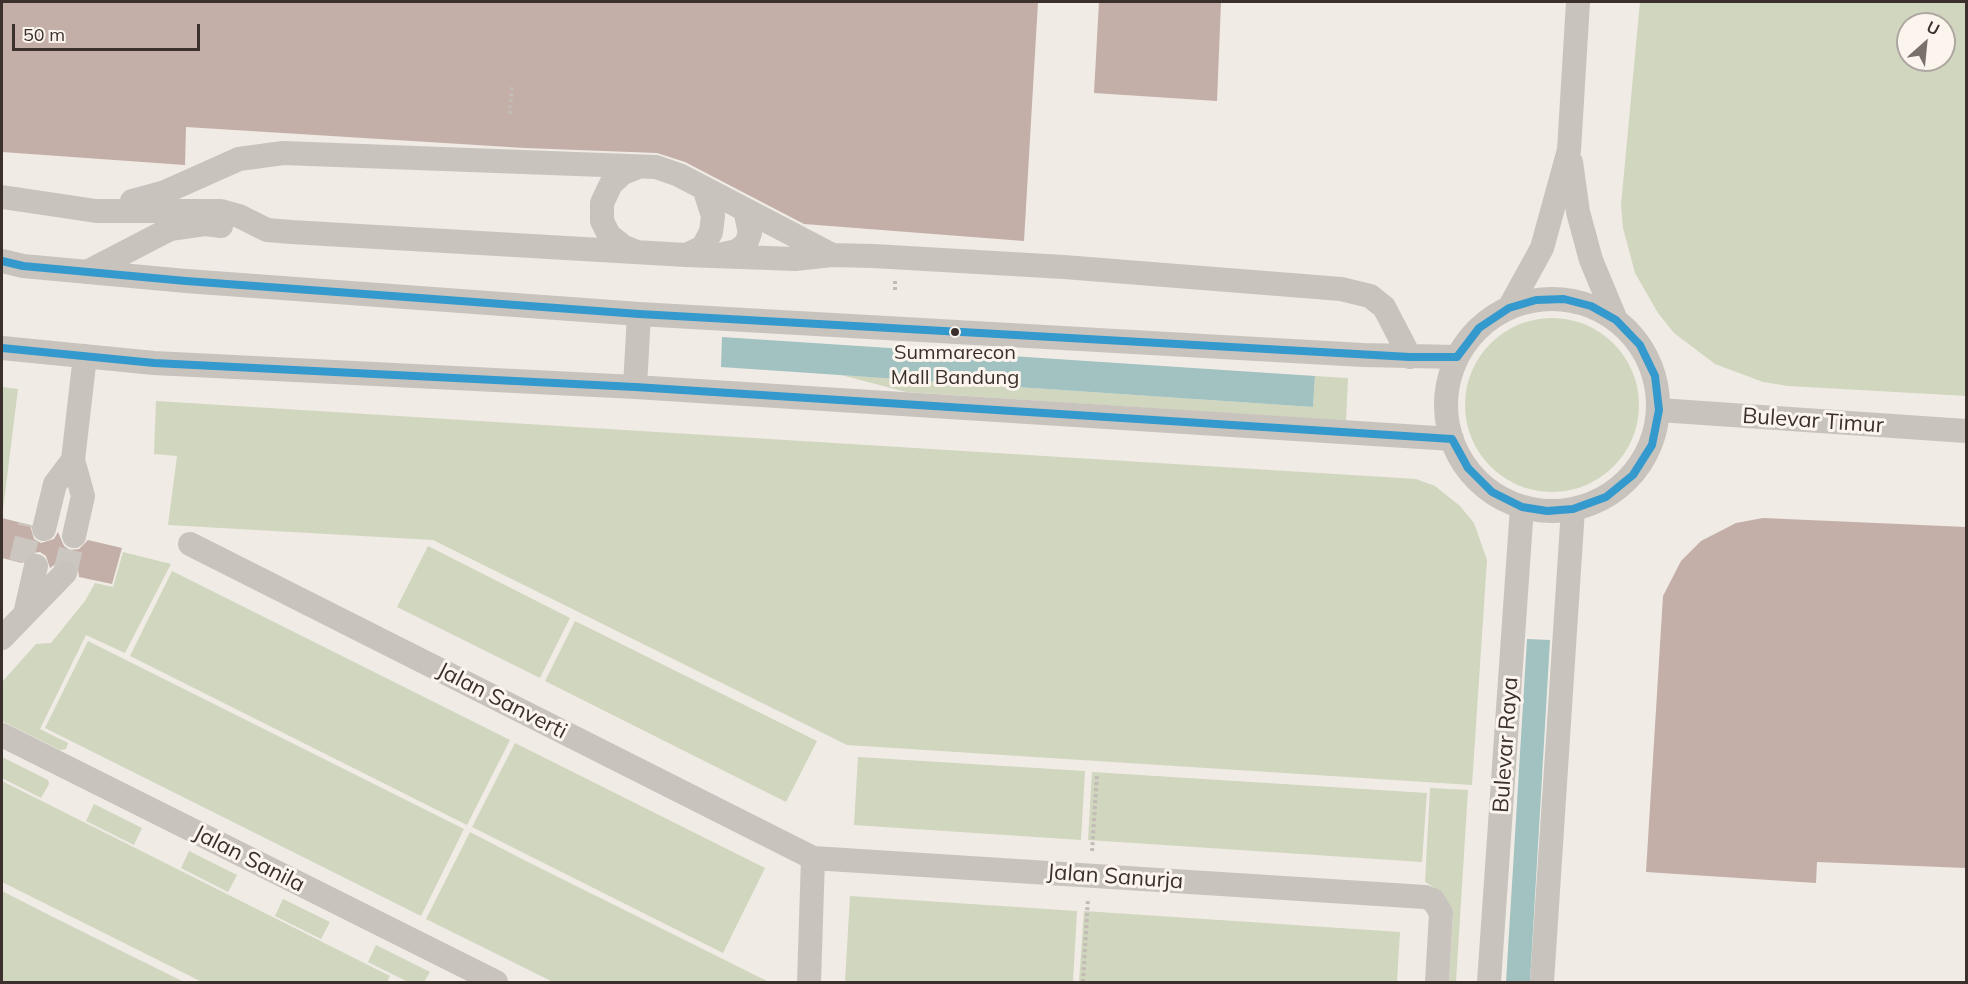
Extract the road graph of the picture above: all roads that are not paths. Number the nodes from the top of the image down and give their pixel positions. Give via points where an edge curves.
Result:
1 (1578, 2) edge
2 (1569, 150) junction
3 (638, 167) junction
4 (704, 188) junction
5 (2, 196) edge
6 (745, 210) junction
7 (96, 211) junction
8 (267, 230) junction
9 (640, 253) junction
10 (686, 255) junction
11 (832, 255) junction
12 (717, 256) junction
13 (2, 261) edge
14 (87, 272) junction
15 (1509, 308) junction
16 (639, 314) junction
17 (1616, 320) junction
18 (2, 348) edge
19 (85, 356) junction
20 (1410, 357) junction
21 (1457, 357) junction
22 (635, 387) junction
23 (1659, 410) junction
24 (1966, 431) edge
25 (1452, 439) junction
26 (73, 460) junction
27 (1522, 507) junction
28 (1573, 509) junction
29 (37, 527) tunnel mouth
30 (81, 538) tunnel mouth
31 (190, 543) dead end
32 (28, 564) tunnel mouth
33 (72, 575) tunnel mouth
34 (27, 607) junction
35 (2, 638) edge
36 (2, 735) edge
37 (813, 858) junction
38 (495, 982) edge
39 (809, 982) edge
40 (1437, 982) edge
41 (1489, 982) edge
42 (1542, 982) edge

1 - 2 street
2 - 15 street via 1542,248
2 - 17 street via 1578,212 1591,260
3 - 4 street via 656,167
3 - 7 street via 283,153 238,159 165,192
3 - 9 street via 623,172 611,184 602,203 602,221 609,235
4 - 6 street
4 - 10 street via 713,216 711,232 703,247
5 - 7 street
6 - 11 street
6 - 12 street via 750,233 746,244
7 - 8 street via 221,211
8 - 9 street
8 - 14 street via 205,224 170,229
9 - 10 street
10 - 12 street
11 - 12 street via 795,259
11 - 20 street via 1064,267 1341,289 1370,296 1384,307
13 - 14 street
14 - 16 street
15 - 17 street via 1536,300 1564,299 1591,306
15 - 21 street via 1479,328
16 - 20 street
16 - 22 street
17 - 23 street via 1640,345 1655,376
18 - 19 street
19 - 22 street via 172,364
19 - 26 street
20 - 21 street
21 - 25 street via 1448,383 1446,411
22 - 25 street
23 - 24 street, Bulevar Timur
23 - 28 street via 1652,445 1633,475 1606,497
25 - 27 street via 1468,468 1492,492
26 - 29 street via 55,484
26 - 30 street via 92,524
27 - 28 street
27 - 41 street, Bulevar Raya
28 - 42 street
31 - 37 street, Jalan Sanverti
32 - 34 street
33 - 34 street
34 - 35 street
36 - 38 street, Jalan Sanila
37 - 39 street
37 - 40 street, Jalan Sanurja via 1417,895 1432,900 1441,913

